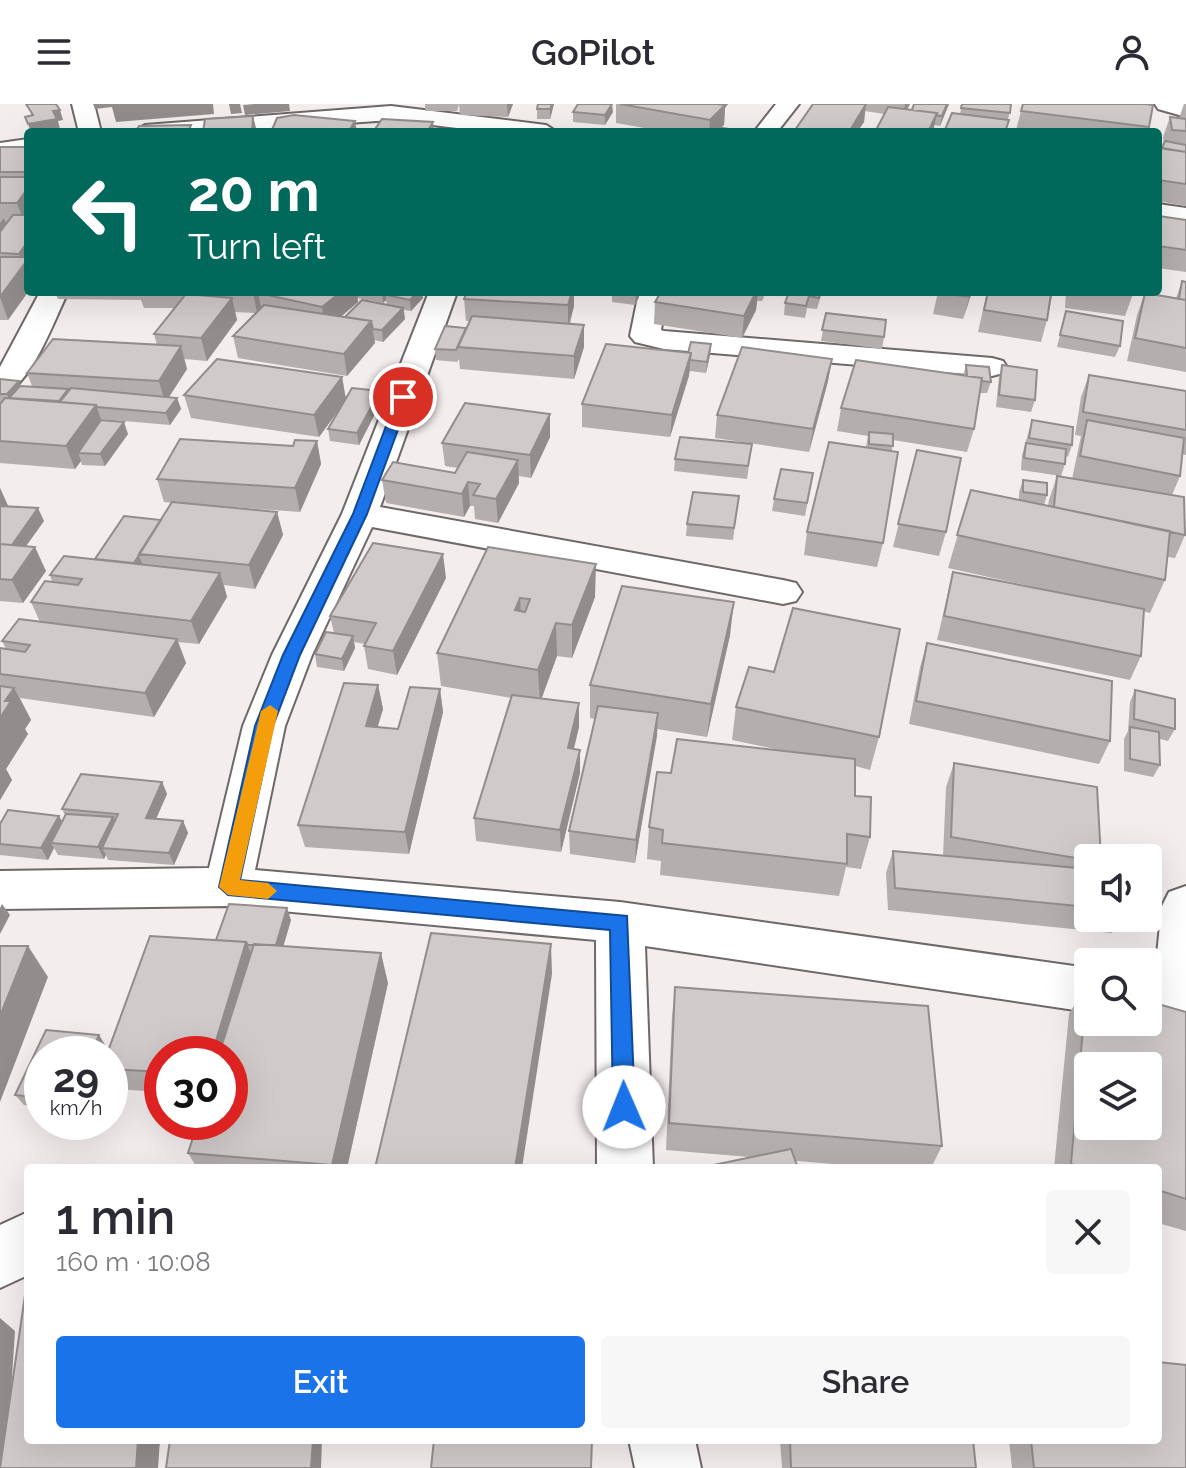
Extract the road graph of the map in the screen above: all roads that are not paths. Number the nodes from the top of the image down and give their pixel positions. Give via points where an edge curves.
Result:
1 (83, 104) edge
2 (788, 104) edge
3 (1166, 104) edge
4 (392, 108) edge
5 (1186, 110) edge
6 (89, 128) edge
7 (187, 128) edge
8 (513, 128) edge
9 (768, 128) edge
10 (24, 147) edge
11 (0, 150) edge
12 (1162, 213) edge
13 (1186, 216) edge
14 (52, 296) edge
15 (442, 296) edge
16 (652, 296) edge
17 (992, 367) edge
18 (0, 386) edge
19 (360, 514) junction
20 (783, 592) dead end
21 (228, 887) junction
22 (0, 890) edge
23 (1186, 906) edge
24 (620, 922) junction
25 (1074, 988) edge
26 (1170, 1002) edge
27 (625, 1164) edge
28 (24, 1243) edge
29 (0, 1258) edge
30 (663, 1444) edge
31 (668, 1468) edge

1 - 6 street
2 - 9 street
3 - 5 street
4 - 7 street
4 - 8 street
10 - 11 street
12 - 13 street
14 - 18 street via 11,375
15 - 19 street
16 - 17 street via 645,336 664,340
19 - 20 street
19 - 21 street via 264,726
21 - 22 street
21 - 24 street
23 - 26 street
24 - 25 street
24 - 27 street
28 - 29 street
30 - 31 street

